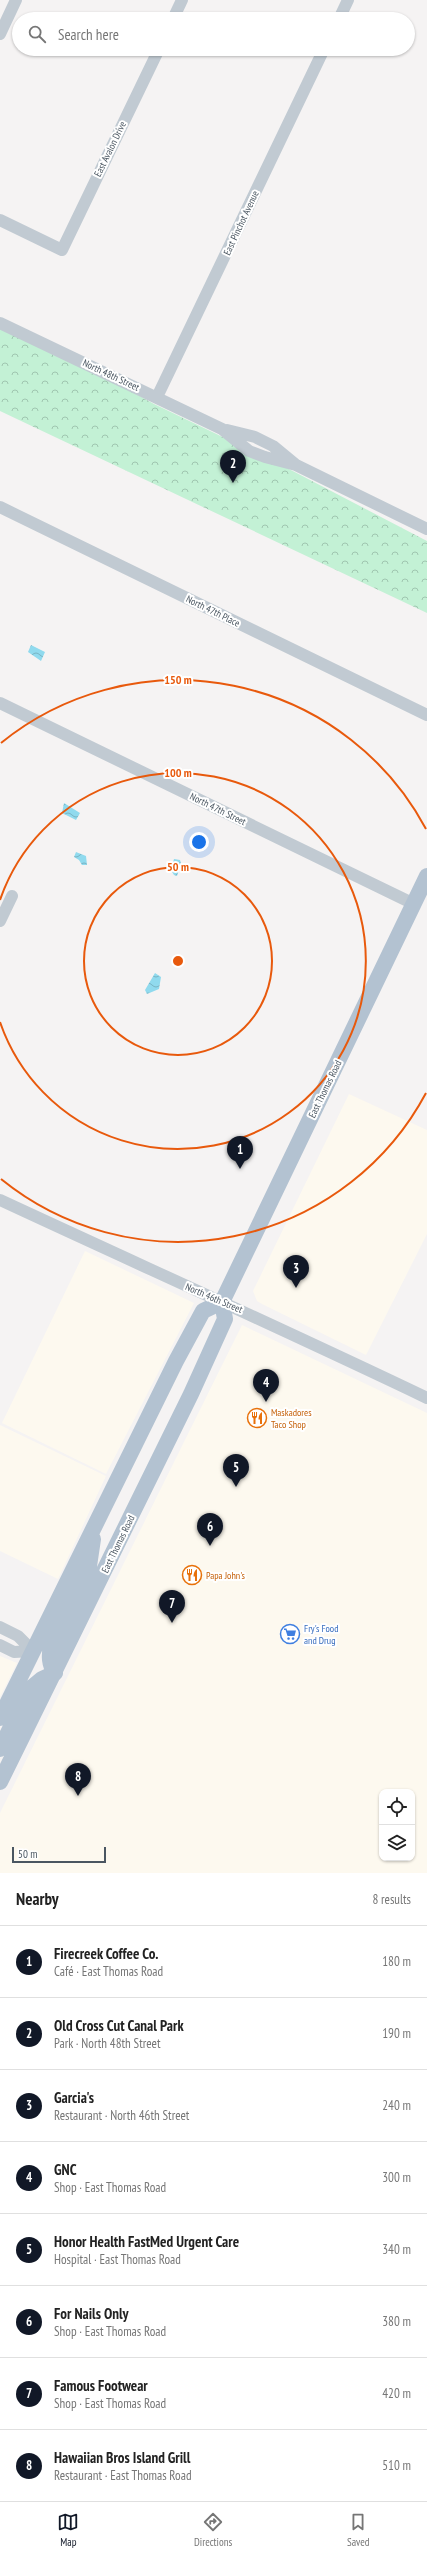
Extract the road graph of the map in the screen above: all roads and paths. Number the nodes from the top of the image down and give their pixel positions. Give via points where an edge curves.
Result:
1 (16, 0) edge
2 (182, 0) edge
3 (348, 0) edge
4 (176, 12) edge
5 (342, 12) edge
6 (1, 29) edge
7 (156, 56) edge
8 (321, 56) edge
9 (0, 220) edge
10 (0, 323) edge
11 (157, 397) junction
12 (0, 507) edge
13 (427, 529) edge
14 (0, 703) edge
15 (427, 715) edge
16 (427, 876) edge
17 (12, 896) dead end
18 (414, 904) junction
19 (0, 921) edge
20 (0, 1200) edge
21 (222, 1302) junction
22 (427, 1398) edge
23 (95, 1523) junction
24 (0, 1627) edge
25 (0, 1645) edge
26 (33, 1651) junction
27 (55, 1673) junction
28 (0, 1718) edge
29 (0, 1749) edge
30 (0, 1782) edge

1 - 6 street
2 - 4 street
3 - 5 street
7 - 9 street, East Avalon Drive via 62,250
8 - 11 street, East Pinchot Avenue
10 - 11 street, North 48th Street
11 - 13 street, North 48th Street via 222,429 249,451 296,465
12 - 15 street, North 47th Place
14 - 18 street, North 47th Street
16 - 18 main road, East Thomas Road
17 - 19 street
18 - 21 main road, East Thomas Road
20 - 21 street, North 46th Street
21 - 22 street, North 46th Street
21 - 23 main road via 203,1311
21 - 27 main road, East Thomas Road via 225,1319
23 - 26 main road
23 - 27 main road via 89,1566 51,1645 49,1655
24 - 26 street via 18,1636
25 - 26 street via 14,1652
26 - 28 main road
27 - 29 main road via 35,1683 30,1689
27 - 30 main road, East Thomas Road

